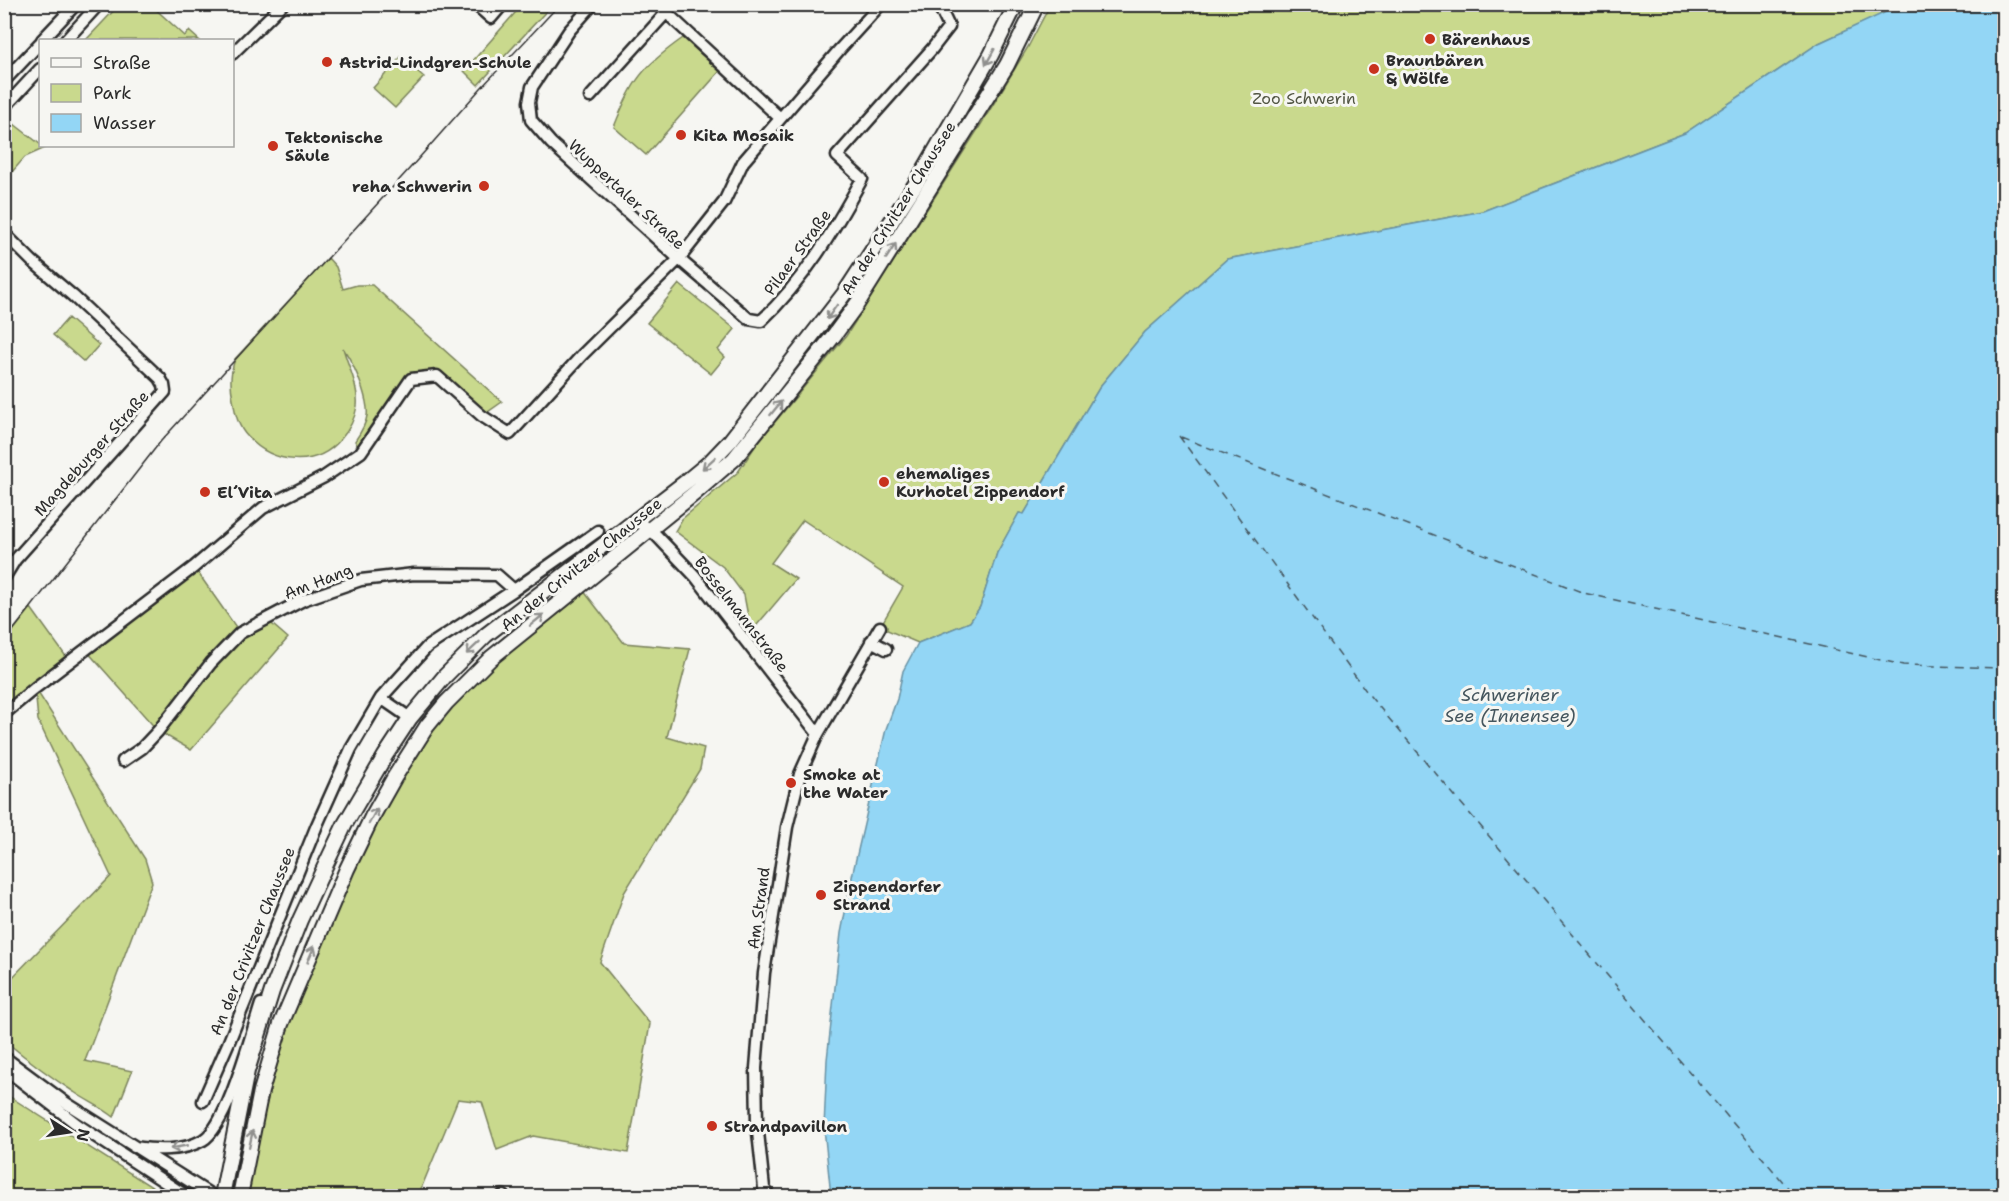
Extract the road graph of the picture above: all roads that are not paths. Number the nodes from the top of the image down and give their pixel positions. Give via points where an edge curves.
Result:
1 (76, 4) edge
2 (99, 4) edge
3 (283, 4) edge
4 (475, 4) edge
5 (503, 4) edge
6 (593, 4) edge
7 (657, 4) edge
8 (881, 4) edge
9 (935, 4) edge
10 (1016, 4) edge
11 (1038, 4) edge
12 (666, 13) junction
13 (44, 39) edge
14 (67, 39) edge
15 (39, 44) edge
16 (234, 52) edge
17 (39, 70) edge
18 (4, 81) edge
19 (590, 97) dead end
20 (4, 108) edge
21 (780, 118) junction
22 (4, 233) edge
23 (679, 259) junction
24 (635, 519) junction
25 (650, 529) junction
26 (598, 531) dead end
27 (4, 578) edge
28 (514, 590) junction
29 (880, 627) dead end
30 (871, 641) junction
31 (886, 649) dead end
32 (381, 698) junction
33 (4, 714) edge
34 (410, 718) junction
35 (818, 734) junction
36 (123, 761) dead end
37 (300, 920) junction
38 (4, 1057) edge
39 (4, 1068) edge
40 (203, 1101) dead end
41 (134, 1146) junction
42 (186, 1197) edge
43 (213, 1197) edge
44 (222, 1197) edge
45 (240, 1197) edge
46 (770, 1197) edge

1 - 13 street
2 - 14 street
3 - 16 street
4 - 5 street via 491,18
6 - 23 street, Wuppertaler Straße via 569,31 532,87 531,120 551,143
7 - 12 street
8 - 21 street
9 - 23 street, Pilaer Straße via 949,27 837,156 862,179 819,253 779,304 761,321 749,319
10 -> 24 main road, An der Crivitzer Chaussee via 991,55 916,182 823,324 717,455
25 -> 11 main road, An der Crivitzer Chaussee via 744,449 835,334 1007,65
12 - 19 street
12 - 21 street
15 - 18 street
17 - 20 street
21 - 23 street via 744,162 724,202
22 - 27 street, Magdeburger Straße via 160,378 165,392 15,560
23 - 33 street, Wuppertaler Straße via 582,355 510,434 482,416 437,376 411,379 362,452 324,477 263,508 194,567
24 - 25 street, Bosselmannstraße
24 -> 34 main road, An der Crivitzer Chaussee via 486,635
25 - 35 street, Bosselmannstraße via 695,576
45 -> 25 main road, An der Crivitzer Chaussee via 261,1091 281,1024 347,869 394,778 427,726 467,681
26 - 28 street
28 - 32 street, An der Crivitzer Chaussee via 427,648
28 - 36 street, Am Hang via 497,575 414,574 361,580 303,600 240,633 158,731
29 - 30 street, Am Strand
30 - 31 street
30 - 35 street, Am Strand
32 - 34 street
32 - 40 street, An der Crivitzer Chaussee via 331,793
34 - 37 main road, An der Crivitzer Chaussee via 345,824
35 - 46 street, Am Strand via 800,774 787,827 763,981 755,1083 765,1188
37 -> 41 street via 272,975 219,1123 203,1140 189,1145 154,1150
37 - 44 main road, An der Crivitzer Chaussee via 258,1032
38 - 41 street
39 - 42 street via 78,1125
41 - 43 street

